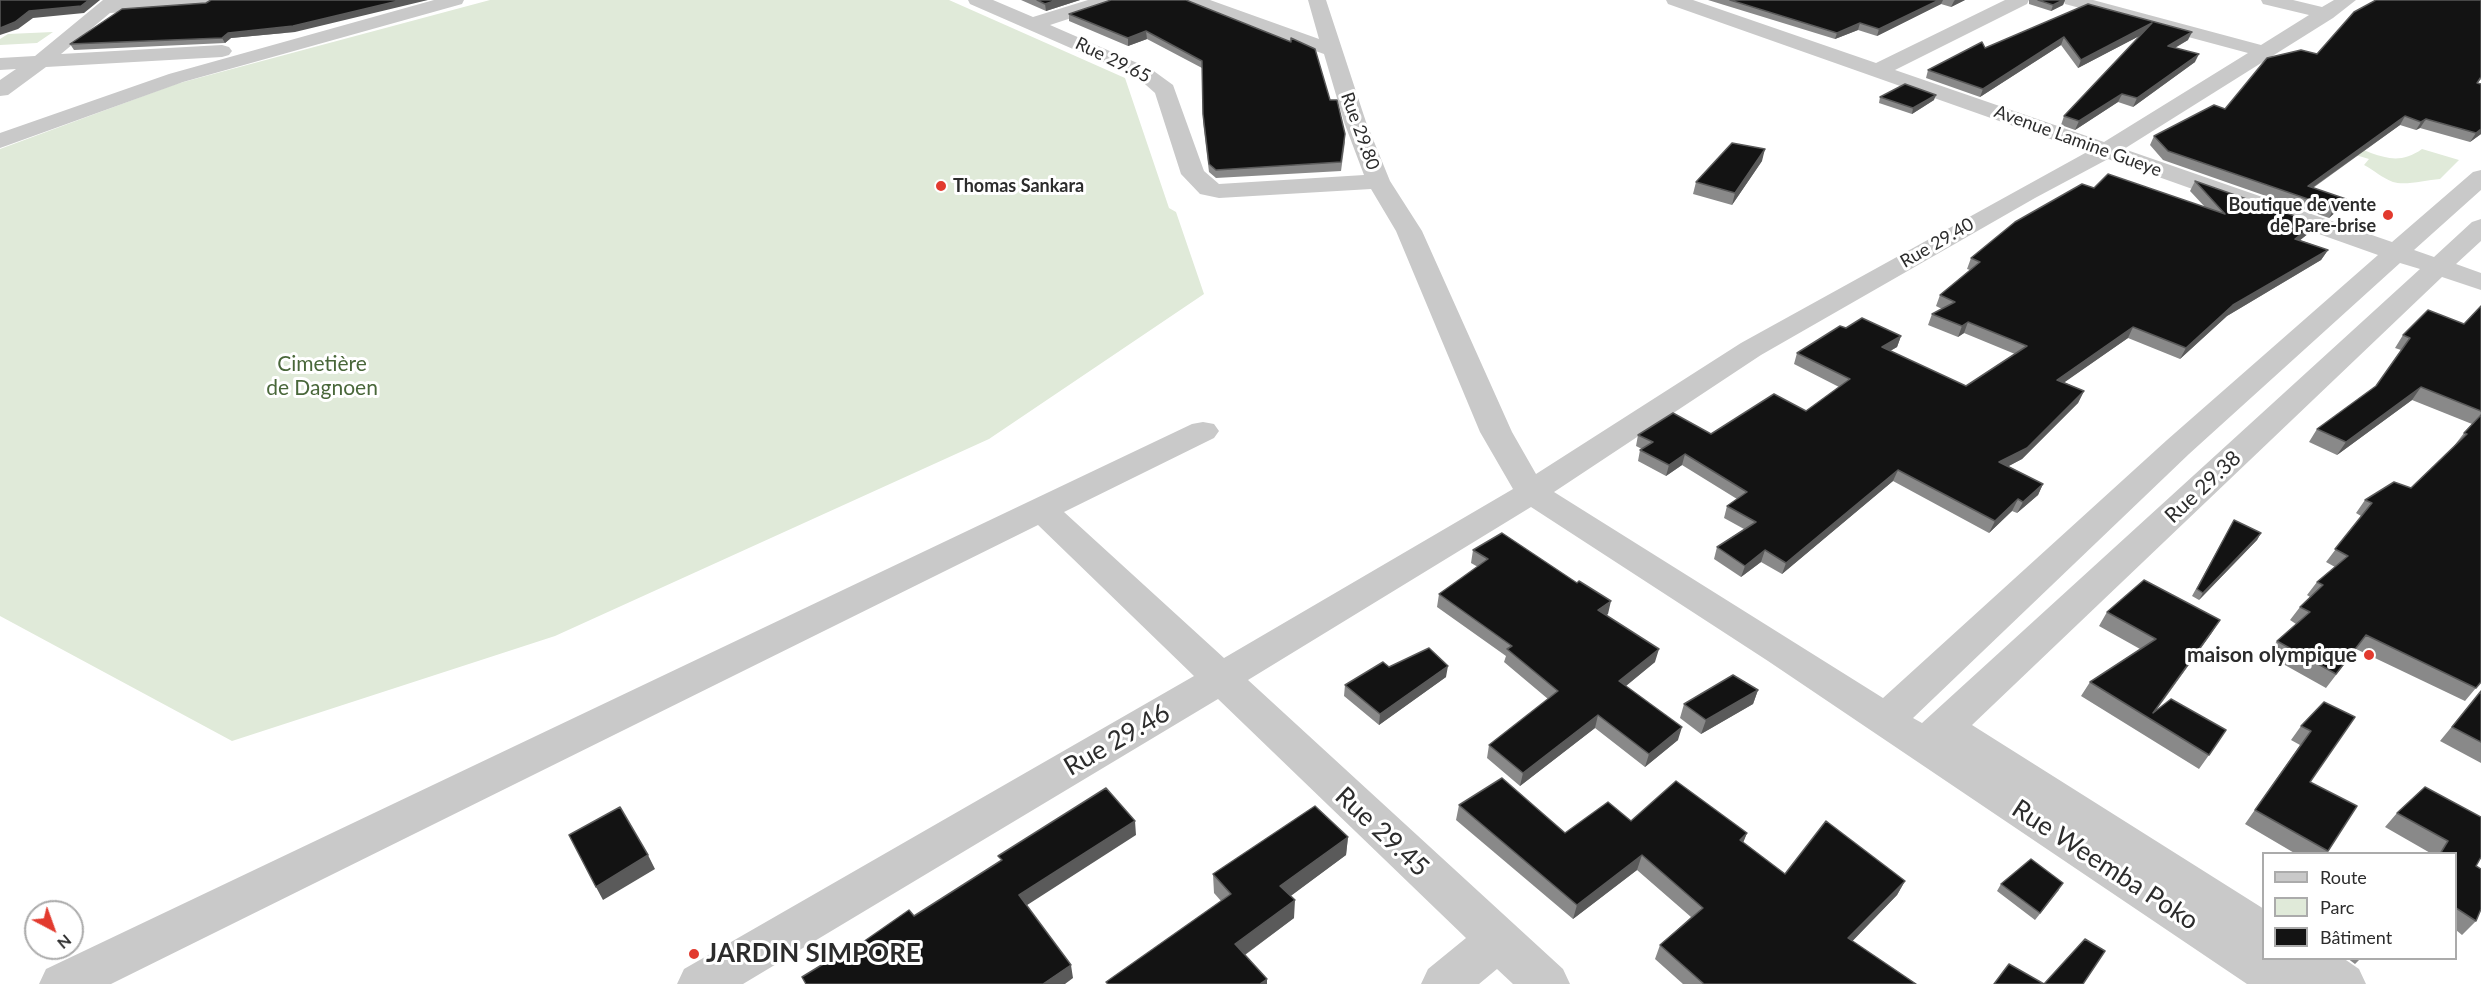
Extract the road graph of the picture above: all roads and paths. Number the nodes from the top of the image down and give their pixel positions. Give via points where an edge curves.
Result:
1 (209, 0) edge
2 (977, 0) edge
3 (1107, 0) edge
4 (1192, 0) edge
5 (1317, 0) edge
6 (1675, 0) edge
7 (1742, 0) edge
8 (2019, 0) edge
9 (2072, 0) edge
10 (2270, 0) edge
11 (2347, 0) edge
12 (449, 1) edge
13 (109, 4) edge
14 (1711, 12) junction
15 (2326, 14) junction
16 (1035, 23) junction
17 (281, 47) junction
18 (1332, 50) junction
19 (2265, 52) junction
20 (40, 62) junction
21 (0, 64) edge
22 (1879, 70) junction
23 (0, 90) edge
24 (0, 141) edge
25 (2106, 151) junction
26 (1193, 174) joint
27 (2481, 177) edge
28 (1378, 181) junction
29 (2481, 227) edge
30 (2398, 253) junction
31 (2438, 267) junction
32 (2481, 282) edge
33 (1203, 431) dead end
34 (1531, 492) junction
35 (1041, 509) junction
36 (1220, 680) junction
37 (1885, 720) junction
38 (1934, 736) junction
39 (2262, 933) edge
40 (1497, 940) junction
41 (2305, 960) edge
42 (63, 984) edge
43 (702, 984) edge
44 (1445, 984) edge
45 (1546, 984) edge
46 (2286, 984) edge
47 (2342, 984) edge

1 - 13 street
2 - 16 street, Rue 29.65
3 - 16 street
4 - 18 street
5 - 18 street, Rue 29.80
6 - 14 street, Avenue Lamine Gueye
7 - 14 street
8 - 22 street
9 - 19 street
10 - 15 street
11 - 15 street, Rue 29.40
12 - 17 street
13 - 20 street
14 - 22 street, Avenue Lamine Gueye
15 - 19 street, Rue 29.40
16 - 26 street, Rue 29.65 via 1158,83 1165,90
17 - 20 street
17 - 24 street via 137,91
18 - 28 street, Rue 29.80
19 - 25 street, Rue 29.40
20 - 21 street
20 - 23 street
22 - 25 street, Avenue Lamine Gueye
25 - 30 street, Avenue Lamine Gueye
25 - 34 street, Rue 29.40 via 1751,349
26 - 28 street, Rue 29.80 via 1209,189 1219,191
27 - 30 street
28 - 34 street via 1409,231 1496,432
29 - 31 street, Rue 29.38
30 - 31 street, Avenue Lamine Gueye
30 - 37 street via 2178,447
31 - 32 street, Avenue Lamine Gueye
31 - 38 street, Rue 29.38
33 - 35 street
34 - 36 street, Rue 29.46
34 - 37 street
35 - 36 street, Rue 29.45
35 - 42 street
36 - 40 street, Rue 29.45
36 - 43 street, Rue 29.46
37 - 38 street
38 - 39 street, Rue Weemba Poko
38 - 46 street, Rue Weemba Poko
40 - 44 street
40 - 45 street, Rue 29.45
41 - 47 street

